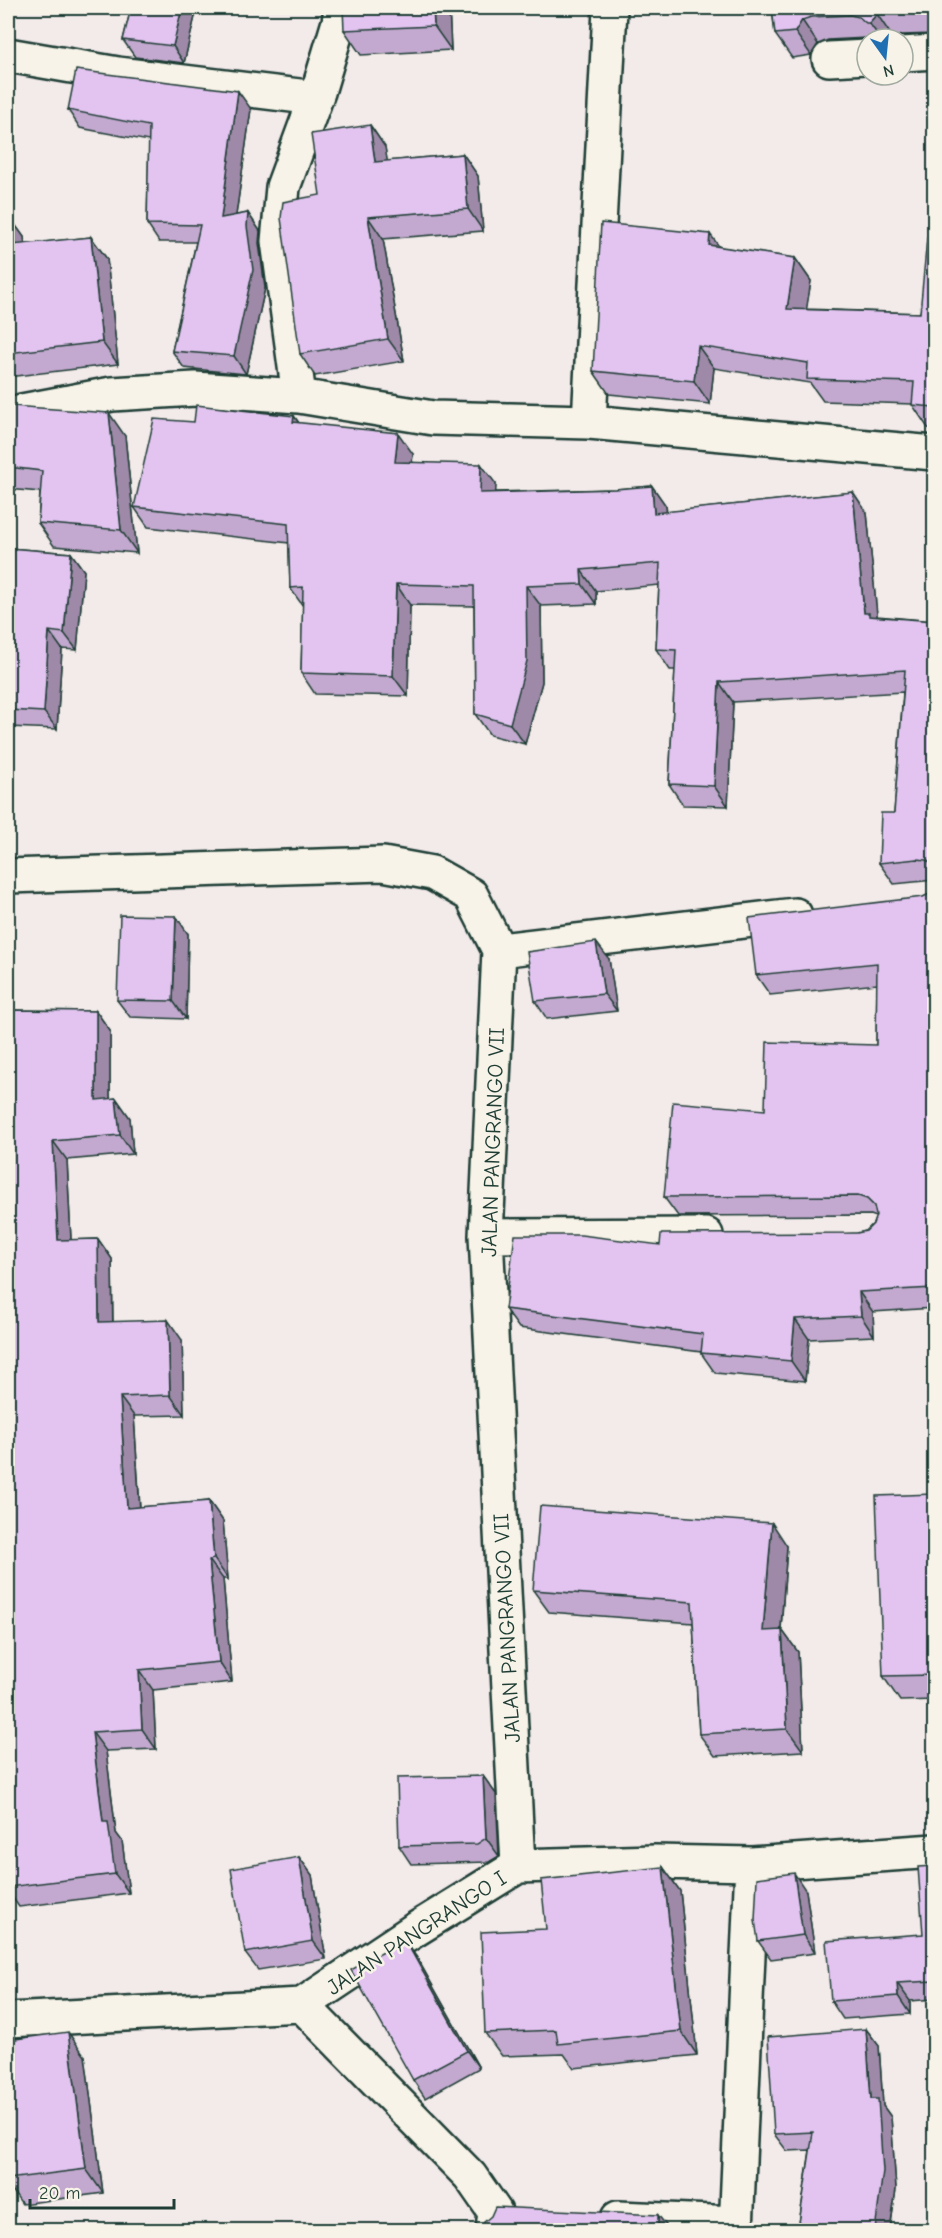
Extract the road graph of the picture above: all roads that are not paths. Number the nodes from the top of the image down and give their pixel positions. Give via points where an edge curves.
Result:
1 (341, 8) edge
2 (610, 9) edge
3 (934, 52) edge
4 (915, 53) edge
5 (8, 55) edge
6 (855, 58) edge
7 (829, 59) dead end
8 (316, 98) junction
9 (299, 396) junction
10 (8, 417) edge
11 (589, 422) junction
12 (934, 453) edge
13 (8, 876) edge
14 (828, 911) edge
15 (499, 950) junction
16 (731, 1235) edge
17 (486, 1236) junction
18 (934, 1851) edge
19 (752, 1864) junction
20 (518, 1866) junction
21 (302, 2005) junction
22 (8, 2020) edge
23 (529, 2214) edge
24 (587, 2216) edge
25 (494, 2221) edge
26 (736, 2227) edge

1 - 8 street
2 - 11 street
3 - 4 street
5 - 8 street via 118,74
6 - 7 street
8 - 9 street via 283,187 278,241
9 - 10 street via 195,389 123,394 22,411
9 - 11 street via 433,418
11 - 12 street
13 - 15 street, JALAN PANGRANGO VII via 383,864 432,873 471,895
14 - 15 street
15 - 17 street, JALAN PANGRANGO VII
16 - 17 street
17 - 20 street, JALAN PANGRANGO VII
18 - 19 street, JALAN PANGRANGO I
19 - 20 street, JALAN PANGRANGO I
19 - 26 street
20 - 21 street, JALAN PANGRANGO I
21 - 22 street, JALAN PANGRANGO I
21 - 25 street via 470,2176
23 - 25 street
24 - 26 street

